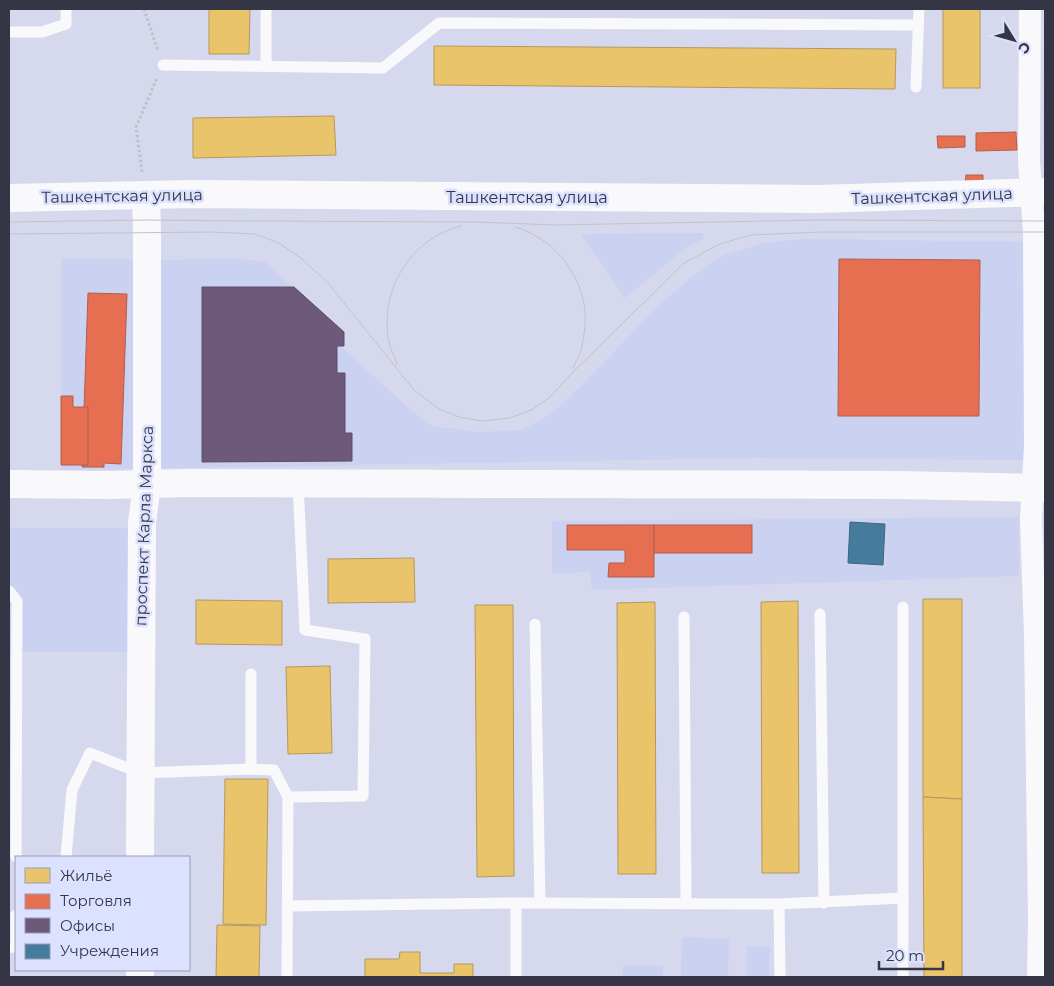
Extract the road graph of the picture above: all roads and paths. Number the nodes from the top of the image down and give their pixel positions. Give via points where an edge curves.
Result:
1 (66, 9) edge
2 (144, 9) edge
3 (266, 9) edge
4 (919, 9) edge
5 (1030, 9) edge
6 (918, 26) junction
7 (9, 32) edge
8 (163, 65) junction
9 (266, 66) junction
10 (916, 87) dead end
11 (1038, 193) edge
12 (146, 195) junction
13 (9, 198) edge
14 (298, 483) junction
15 (9, 484) edge
16 (147, 484) junction
17 (1039, 488) edge
18 (9, 591) edge
19 (903, 607) dead end
20 (820, 614) dead end
21 (684, 617) dead end
22 (535, 624) dead end
23 (1040, 635) edge
24 (251, 674) dead end
25 (251, 769) junction
26 (140, 774) junction
27 (288, 797) junction
28 (16, 856) edge
29 (66, 856) edge
30 (140, 856) edge
31 (903, 898) junction
32 (516, 903) junction
33 (824, 903) junction
34 (540, 904) junction
35 (686, 904) junction
36 (779, 904) junction
37 (288, 906) junction
38 (287, 977) edge
39 (516, 977) edge
40 (780, 977) edge
41 (903, 977) edge
42 (1038, 977) edge

1 - 7 lane via 66,24 42,32
2 - 8 path
3 - 9 lane
4 - 6 lane
5 - 11 street via 1029,161
6 - 9 lane via 439,23 383,68
6 - 10 lane
8 - 9 lane
8 - 12 path via 136,127
11 - 12 main road, Ташкентская улица via 818,199
11 - 17 street via 1034,241 1035,447
12 - 13 main road, Ташкентская улица
12 - 16 main road, проспект Карла Маркса
14 - 16 main road
14 - 17 main road
14 - 27 lane via 305,630 365,639 362,796
15 - 16 main road
16 - 26 main road, проспект Карла Маркса via 142,523
17 - 23 street via 1031,519
18 - 28 lane via 17,601
19 - 31 lane
20 - 33 lane
21 - 35 lane
22 - 34 lane
23 - 42 street
24 - 25 lane
25 - 26 lane
25 - 27 lane via 274,770
26 - 29 lane via 90,753 72,790
26 - 30 main road, проспект Карла Маркса
27 - 37 lane
31 - 33 lane
31 - 41 lane
32 - 34 lane
32 - 37 lane
32 - 39 lane
33 - 36 lane
34 - 35 lane
35 - 36 lane
36 - 40 lane
37 - 38 lane

